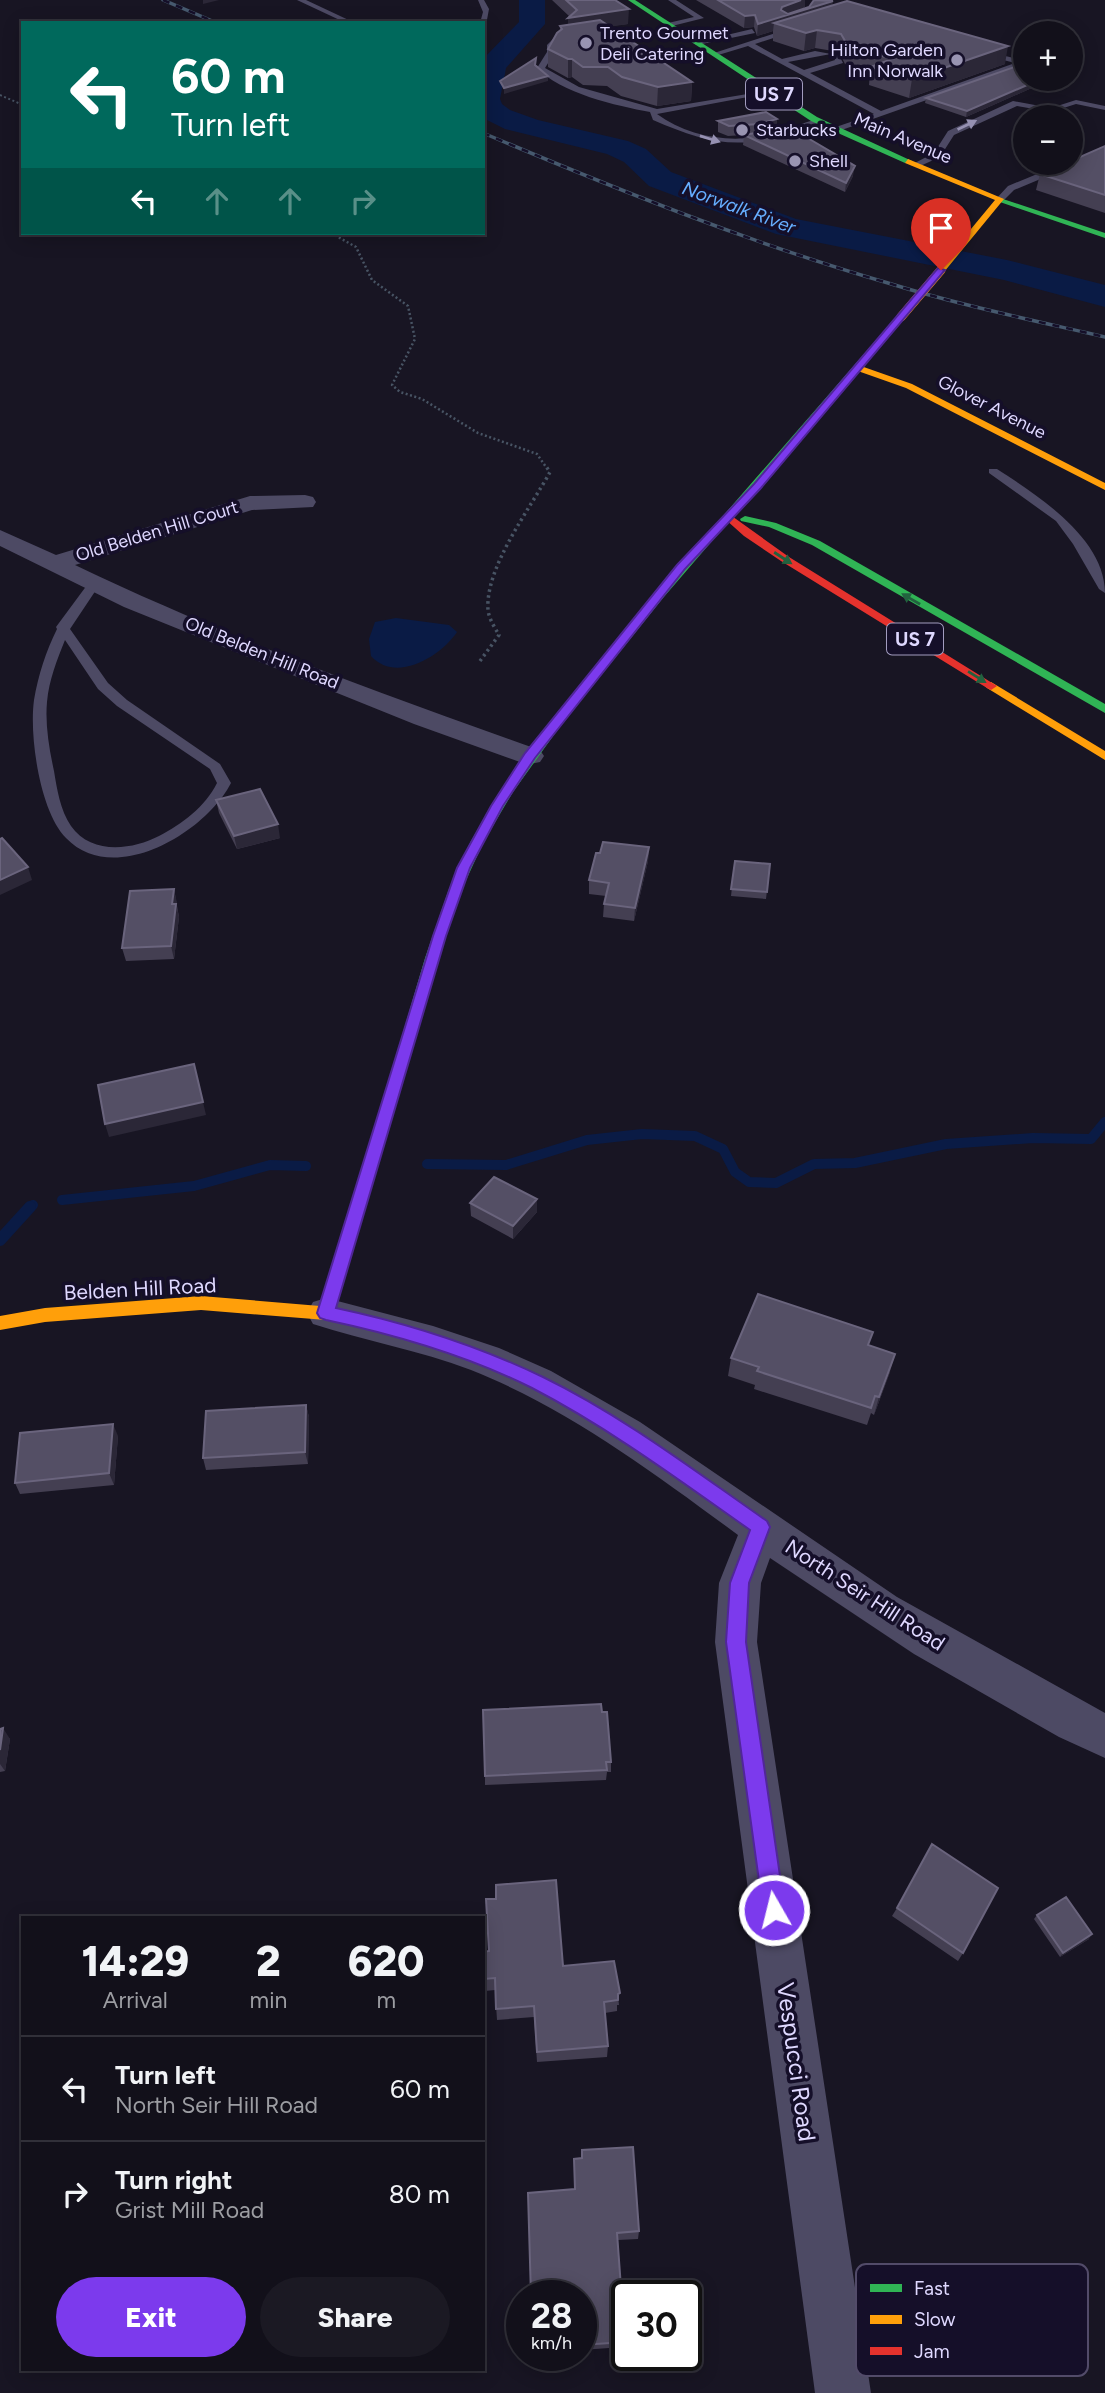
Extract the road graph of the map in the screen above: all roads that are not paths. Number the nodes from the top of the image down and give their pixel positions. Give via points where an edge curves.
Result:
1 (300, 0) edge
2 (481, 0) edge
3 (631, 0) edge
4 (671, 0) edge
5 (347, 21) edge
6 (484, 21) edge
7 (671, 25) junction
8 (809, 25) edge
9 (766, 27) edge
10 (561, 38) edge
11 (697, 43) junction
12 (749, 44) junction
13 (972, 49) edge
14 (715, 54) junction
15 (827, 54) edge
16 (836, 57) edge
17 (781, 61) junction
18 (803, 73) junction
19 (771, 92) junction
20 (1105, 108) edge
21 (657, 111) junction
22 (882, 116) junction
23 (819, 121) junction
24 (836, 130) junction
25 (915, 165) junction
26 (1042, 175) edge
27 (1000, 199) junction
28 (1105, 236) edge
29 (858, 368) junction
30 (993, 471) dead end
31 (1105, 487) edge
32 (305, 502) dead end
33 (729, 517) junction
34 (0, 537) edge
35 (51, 564) junction
36 (94, 584) junction
37 (1105, 589) edge
38 (62, 627) junction
39 (1105, 709) edge
40 (530, 756) junction
41 (1105, 756) edge
42 (326, 1313) junction
43 (0, 1323) edge
44 (761, 1527) junction
45 (1105, 1737) edge
46 (843, 2393) edge

1 - 5 lane
2 - 6 lane via 486,8
3 - 7 main road, Main Avenue / US 7
4 - 7 lane via 700,18
7 - 11 main road, Main Avenue / US 7
8 - 12 lane
9 - 11 lane
10 - 21 lane via 551,44 541,68 545,74 580,90
11 - 14 main road, Main Avenue / US 7
12 - 14 lane
12 - 17 lane
13 - 22 lane via 1023,63
14 - 19 main road, Main Avenue / US 7
15 - 17 lane
16 - 18 lane via 840,61
17 - 18 lane
18 - 22 lane
19 - 21 lane
19 - 23 main road, Main Avenue / US 7
25 -> 20 lane via 937,155 951,133 1016,103 1051,110 1076,102
21 -> 23 lane via 653,114 656,118 720,143 769,137
22 - 24 lane
23 - 24 main road, Main Avenue / US 7
24 - 25 main road, Main Avenue / US 7
25 - 27 main road, Main Avenue / US 7
26 - 27 lane via 1011,188
27 - 28 main road, Main Avenue
27 - 29 main road, bridge
29 - 31 main road, Glover Avenue via 909,386
29 - 33 main road
30 - 37 lane via 1060,519 1079,542
32 - 35 street, Old Belden Hill Court via 250,503
39 -> 33 main road, US 7 via 816,543 772,525
33 - 40 main road via 681,567
33 -> 41 main road, US 7 via 785,559
34 - 35 street, Old Belden Hill Road
35 - 36 street, Old Belden Hill Road
36 - 38 lane
36 - 40 street, Old Belden Hill Road via 423,718
38 - 38 lane via 41,701 42,744 51,796 75,840 110,853 156,845 218,798 224,783 215,766 103,686
40 - 42 main road via 479,837 451,903
42 - 43 main road, Belden Hill Road via 201,1303 45,1315
42 - 44 street, North Seir Hill Road via 452,1346 538,1383 631,1437
44 - 45 street, North Seir Hill Road via 881,1610
44 - 46 street, Vespucci Road via 740,1583 736,1642

